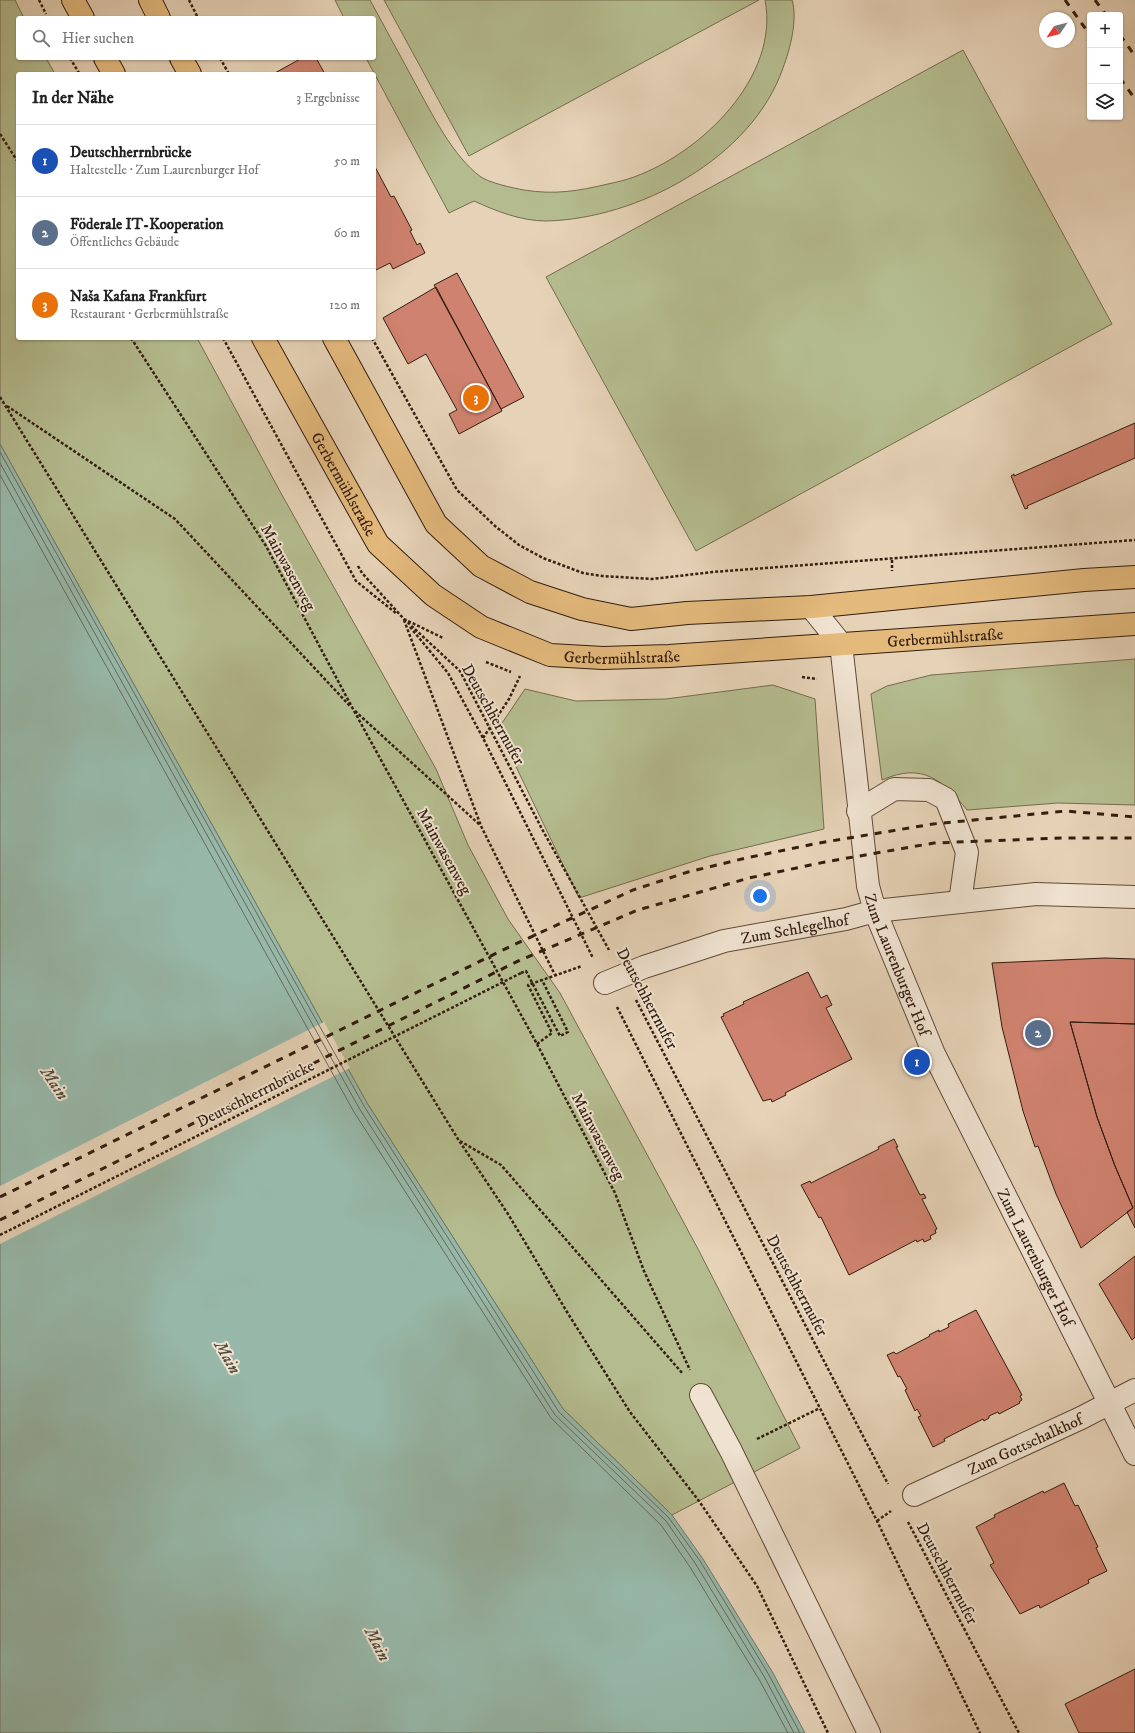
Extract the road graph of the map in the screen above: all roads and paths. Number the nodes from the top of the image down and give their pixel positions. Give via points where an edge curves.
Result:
1 (39, 0) edge
2 (73, 0) edge
3 (150, 0) edge
4 (189, 0) edge
5 (47, 16) edge
6 (82, 16) edge
7 (159, 16) edge
8 (197, 16) edge
9 (71, 60) edge
10 (106, 60) edge
11 (182, 60) edge
12 (221, 60) edge
13 (78, 72) edge
14 (113, 72) edge
15 (189, 72) edge
16 (228, 72) edge
17 (0, 134) edge
18 (16, 159) edge
19 (133, 340) edge
20 (224, 340) edge
21 (264, 340) edge
22 (335, 340) edge
23 (373, 340) edge
24 (0, 397) edge
25 (5, 405) junction
26 (1135, 540) edge
27 (1135, 577) edge
28 (811, 607) junction
29 (404, 619) junction
30 (1135, 624) edge
31 (841, 644) junction
32 (520, 676) dead end
33 (353, 709) junction
34 (490, 727) junction
35 (483, 738) junction
36 (858, 811) junction
37 (481, 826) junction
38 (1135, 897) edge
39 (960, 902) junction
40 (875, 911) junction
41 (574, 969) dead end
42 (555, 975) junction
43 (614, 979) junction
44 (542, 980) junction
45 (537, 1044) junction
46 (458, 1139) junction
47 (0, 1235) edge
48 (1135, 1390) edge
49 (701, 1395) junction
50 (1110, 1403) junction
51 (820, 1408) junction
52 (770, 1433) dead end
53 (1135, 1454) edge
54 (892, 1491) dead end
55 (914, 1495) dead end
56 (907, 1519) dead end
57 (828, 1733) edge
58 (869, 1733) edge
59 (980, 1733) edge
60 (1019, 1733) edge

1 - 5 path
2 - 6 main road
3 - 7 main road
4 - 8 path
9 - 13 path
10 - 14 main road
11 - 15 main road
12 - 16 path
17 - 18 path
19 - 33 path, Mainwasenweg via 266,546
20 - 29 path via 356,581
21 - 31 main road, Gerbermühlstraße via 378,544 433,595 481,627 550,655 603,658
22 - 28 main road via 436,524 481,566 530,592 582,609 631,619 687,613
23 - 26 path via 457,490 519,545 543,558 583,573 626,579 652,579 713,572
24 - 25 path
25 - 33 path via 175,519
25 - 46 path
27 - 28 main road
28 - 31 street, Zum Laurenburger Hof
29 - 34 path, Deutschherrnufer via 460,671
29 - 35 path, Deutschherrnufer via 448,673
29 - 37 path
30 - 31 main road, Gerbermühlstraße
31 - 36 street, Zum Laurenburger Hof
32 - 34 path via 509,699
33 - 37 path
33 - 45 path, Mainwasenweg
34 - 35 path
34 - 43 path, Deutschherrnufer
35 - 43 path, Deutschherrnufer
36 - 39 street via 894,788 929,790 946,799 967,852
36 - 40 street, Zum Laurenburger Hof via 868,886
37 - 42 path
38 - 39 street, Zum Schlegelhof via 1036,894
39 - 40 street, Zum Schlegelhof
40 - 43 street, Zum Schlegelhof via 846,919 724,941
40 - 50 street, Zum Laurenburger Hof via 934,1054
41 - 42 path
42 - 44 path
43 - 51 path, Deutschherrnufer
43 - 54 path, Deutschherrnufer
44 - 45 path via 528,985 552,1033
44 - 47 path, Deutschherrnbrücke, bridge via 568,1032 560,1036 526,971
45 - 49 path, Mainwasenweg via 615,1193 644,1271
46 - 49 path via 501,1165
46 - 57 path via 508,1214 630,1412 699,1501 757,1586
48 - 50 street, Zum Gottschalkhof
49 - 58 street
50 - 53 street, Zum Laurenburger Hof
50 - 55 street, Zum Gottschalkhof
51 - 52 path
51 - 59 path, Deutschherrnufer
56 - 60 path, Deutschherrnufer

